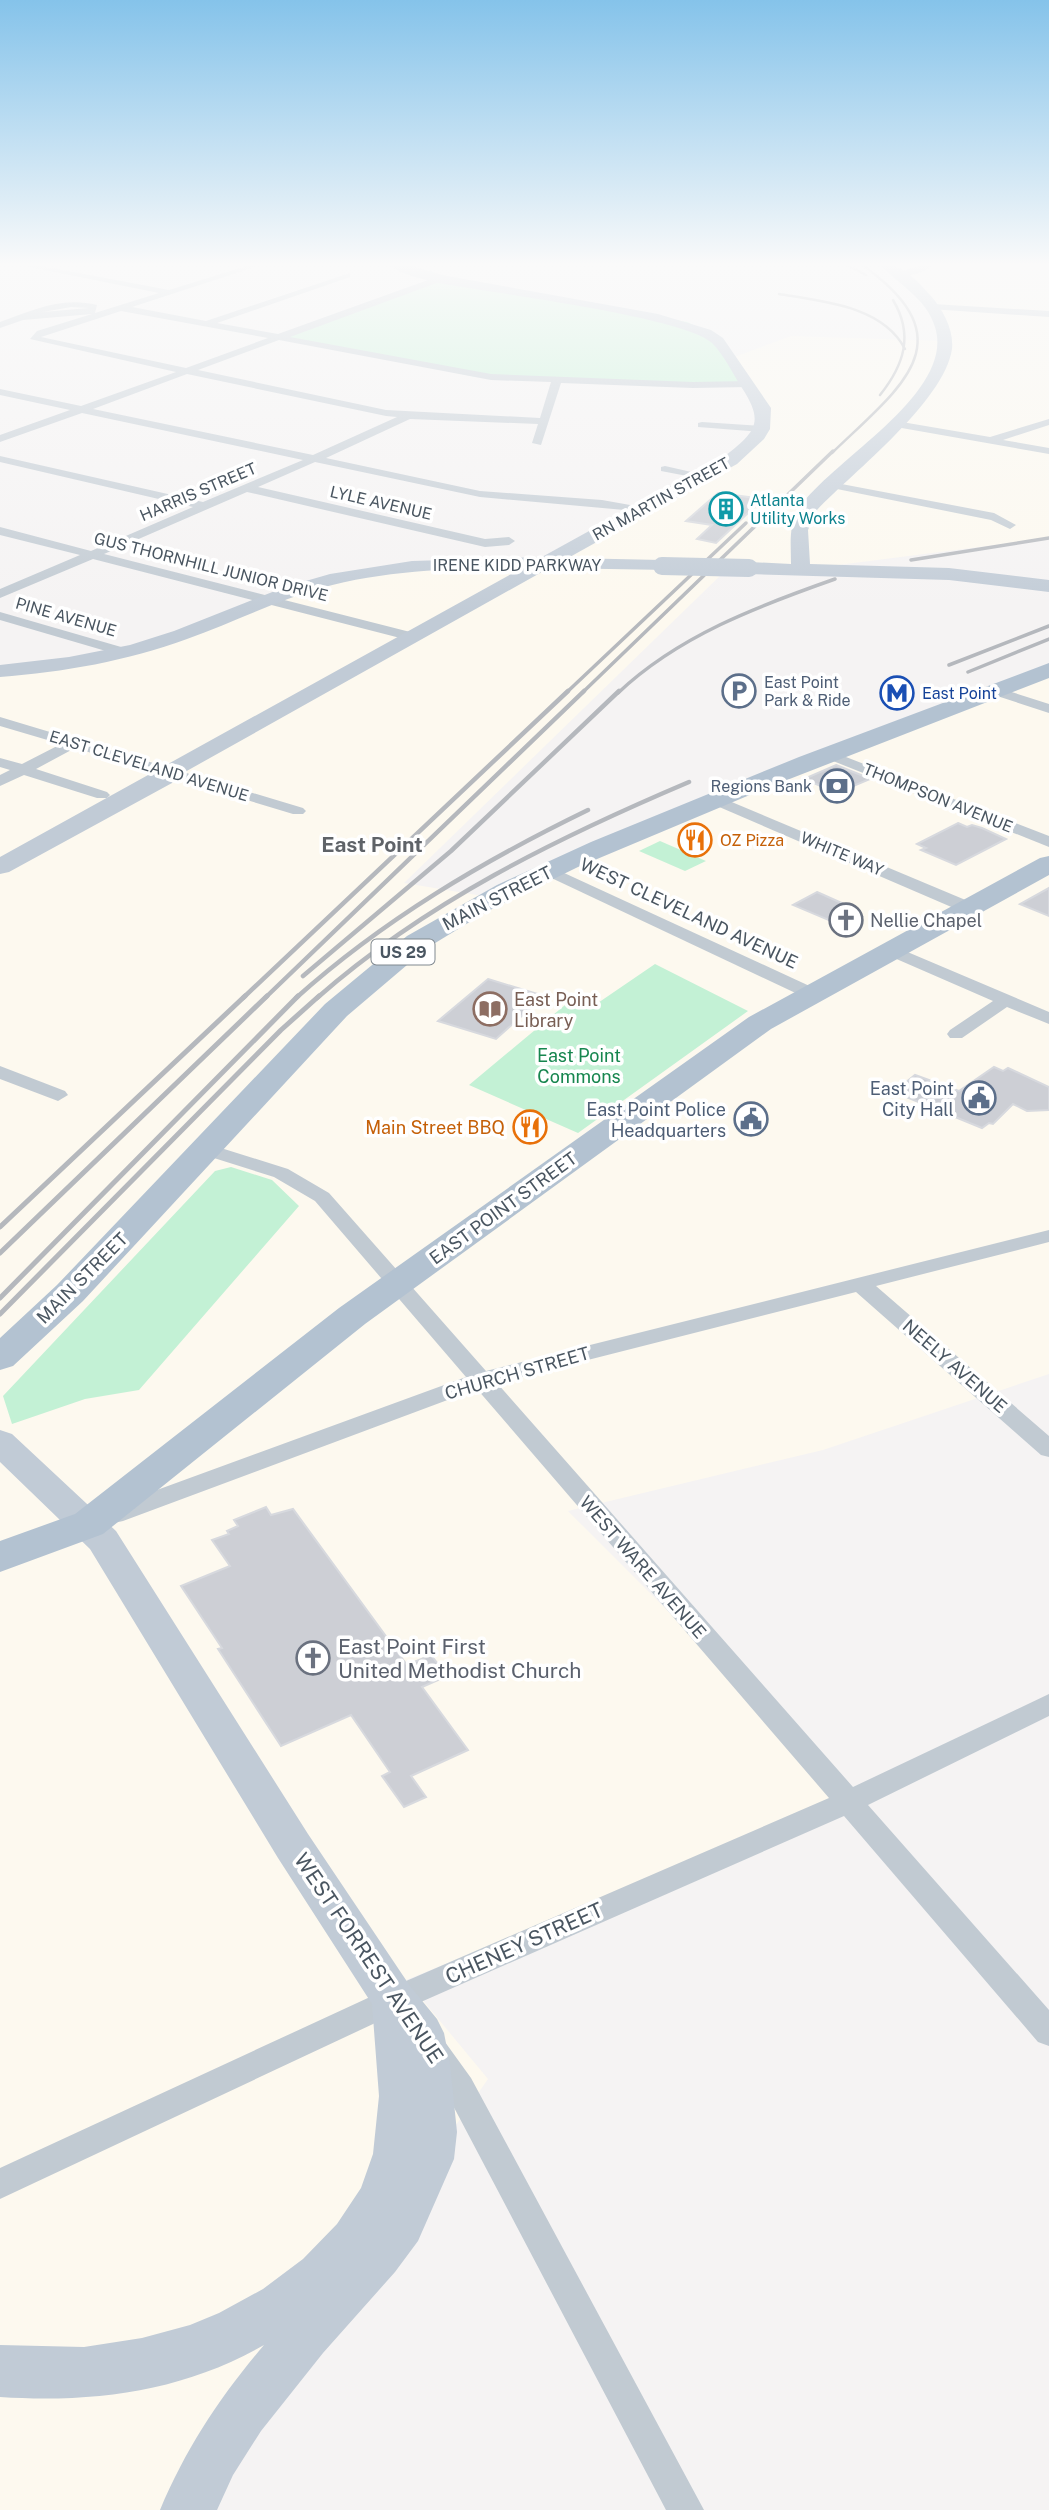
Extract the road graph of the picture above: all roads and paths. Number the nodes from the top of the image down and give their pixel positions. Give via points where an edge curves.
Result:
1 (159, 381) edge
2 (237, 381) edge
3 (557, 381) edge
4 (565, 381) edge
5 (746, 381) edge
6 (933, 381) edge
7 (748, 384) junction
8 (0, 392) edge
9 (80, 410) junction
10 (407, 416) junction
11 (544, 421) junction
12 (1049, 422) edge
13 (896, 424) junction
14 (702, 425) dead end
15 (762, 429) junction
16 (0, 439) edge
17 (988, 440) junction
18 (537, 443) dead end
19 (1049, 451) edge
20 (316, 458) junction
21 (0, 459) edge
22 (665, 468) dead end
23 (703, 476) junction
24 (831, 485) junction
25 (246, 488) junction
26 (204, 506) junction
27 (643, 510) junction
28 (1010, 526) dead end
29 (0, 531) edge
30 (591, 539) junction
31 (509, 541) dead end
32 (92, 555) junction
33 (799, 560) junction
34 (470, 562) junction
35 (548, 563) junction
36 (656, 566) junction
37 (984, 577) junction
38 (505, 586) junction
39 (1049, 586) edge
40 (0, 594) edge
41 (1003, 597) dead end
42 (265, 600) junction
43 (0, 616) edge
44 (413, 637) junction
45 (123, 652) junction
46 (1049, 670) edge
47 (0, 671) edge
48 (996, 691) junction
49 (1049, 709) edge
50 (0, 721) edge
51 (74, 743) junction
52 (828, 754) junction
53 (0, 762) edge
54 (23, 769) junction
55 (169, 772) junction
56 (0, 781) edge
57 (102, 795) dead end
58 (715, 800) junction
59 (298, 811) dead end
60 (1049, 842) edge
61 (1049, 864) edge
62 (0, 867) edge
63 (549, 871) junction
64 (969, 908) junction
65 (891, 950) junction
66 (810, 993) junction
67 (1006, 1000) junction
68 (1049, 1019) edge
69 (956, 1034) dead end
70 (0, 1072) edge
71 (58, 1095) dead end
72 (205, 1149) junction
73 (1049, 1236) edge
74 (860, 1284) junction
75 (398, 1285) junction
76 (0, 1358) edge
77 (480, 1380) junction
78 (0, 1442) edge
79 (1049, 1449) edge
80 (89, 1524) junction
81 (0, 1557) edge
82 (1049, 1704) edge
83 (848, 1802) junction
84 (408, 2017) junction
85 (1049, 2032) edge
86 (0, 2184) edge
87 (0, 2371) edge
88 (188, 2510) edge
89 (686, 2510) edge

1 - 9 street
2 - 10 street
3 - 11 street
4 - 7 street
5 - 7 street
6 - 13 street
7 - 15 street via 763,408
8 - 9 street
9 - 16 street
9 - 20 street
10 - 11 street
10 - 20 street, HARRIS STREET
11 - 18 street
12 - 17 street
13 - 17 street
13 - 24 street
14 - 15 street
15 - 23 street, RN MARTIN STREET via 744,451
17 - 19 street
20 - 25 street, HARRIS STREET
20 - 27 street via 480,494 590,501
21 - 26 street
22 - 23 street
23 - 27 street, RN MARTIN STREET
24 - 28 street via 994,517
24 - 33 street via 801,521
25 - 26 street, HARRIS STREET
25 - 31 street, LYLE AVENUE via 485,542
26 - 32 street, HARRIS STREET
27 - 30 street, RN MARTIN STREET
29 - 32 street, GUS THORNHILL JUNIOR DRIVE
30 - 35 street, RN MARTIN STREET
30 - 36 street via 590,549 600,557
32 - 40 street, HARRIS STREET
32 - 42 street, GUS THORNHILL JUNIOR DRIVE
33 - 36 street, IRENE KIDD PARKWAY, bridge via 769,568
33 - 37 street, IRENE KIDD PARKWAY via 854,570
34 - 35 street, IRENE KIDD PARKWAY
34 - 38 street via 502,573 507,577
34 - 42 street, IRENE KIDD PARKWAY via 359,574
35 - 36 street, IRENE KIDD PARKWAY
35 - 38 street, RN MARTIN STREET
37 - 39 street, IRENE KIDD PARKWAY
37 - 41 street via 997,584
38 - 44 street, RN MARTIN STREET
42 - 44 street, GUS THORNHILL JUNIOR DRIVE
42 - 45 street, IRENE KIDD PARKWAY via 184,634
43 - 45 street, PINE AVENUE
44 - 55 street, RN MARTIN STREET
45 - 47 street, IRENE KIDD PARKWAY via 75,663
46 - 48 main road, MAIN STREET / US 29
48 - 49 street
48 - 52 main road, MAIN STREET / US 29
50 - 51 street, EAST CLEVELAND AVENUE
51 - 54 street
51 - 55 street, EAST CLEVELAND AVENUE
52 - 58 main road, MAIN STREET / US 29
52 - 60 street, THOMPSON AVENUE
53 - 54 street
54 - 56 street
54 - 57 street
55 - 59 street, EAST CLEVELAND AVENUE
55 - 62 street, RN MARTIN STREET
58 - 63 main road, MAIN STREET / US 29
58 - 64 street, WHITE WAY
61 - 64 main road, EAST POINT STREET
63 - 66 street, WEST CLEVELAND AVENUE
63 - 72 main road, MAIN STREET / US 29 via 455,918 382,968 336,1010
64 - 65 main road, EAST POINT STREET
65 - 66 main road, EAST POINT STREET
65 - 67 street
66 - 75 main road, EAST POINT STREET via 760,1023
67 - 68 street
67 - 69 street
70 - 71 street
72 - 75 street, WEST WARE AVENUE via 309,1186
72 - 76 main road, MAIN STREET / US 29 via 69,1293
73 - 74 street, CHURCH STREET
74 - 77 street, CHURCH STREET
74 - 79 street, NEELY AVENUE
75 - 77 street, WEST WARE AVENUE
75 - 80 main road, EAST POINT STREET via 352,1316
77 - 80 street, CHURCH STREET
77 - 83 street, WEST WARE AVENUE
78 - 80 street, WEST FORREST AVENUE
80 - 81 main road, CHURCH STREET
80 - 84 street, WEST FORREST AVENUE via 103,1539 293,1846
82 - 83 street, CHENEY STREET
83 - 84 street, CHENEY STREET
83 - 85 street, WEST WARE AVENUE
84 - 86 street, CHENEY STREET
84 - 87 street via 397,2157 380,2201 335,2262 276,2311 214,2342 97,2372
84 - 88 street via 430,2085 433,2132 420,2186 377,2255 242,2412
84 - 89 street, WEST FORREST AVENUE via 460,2088

